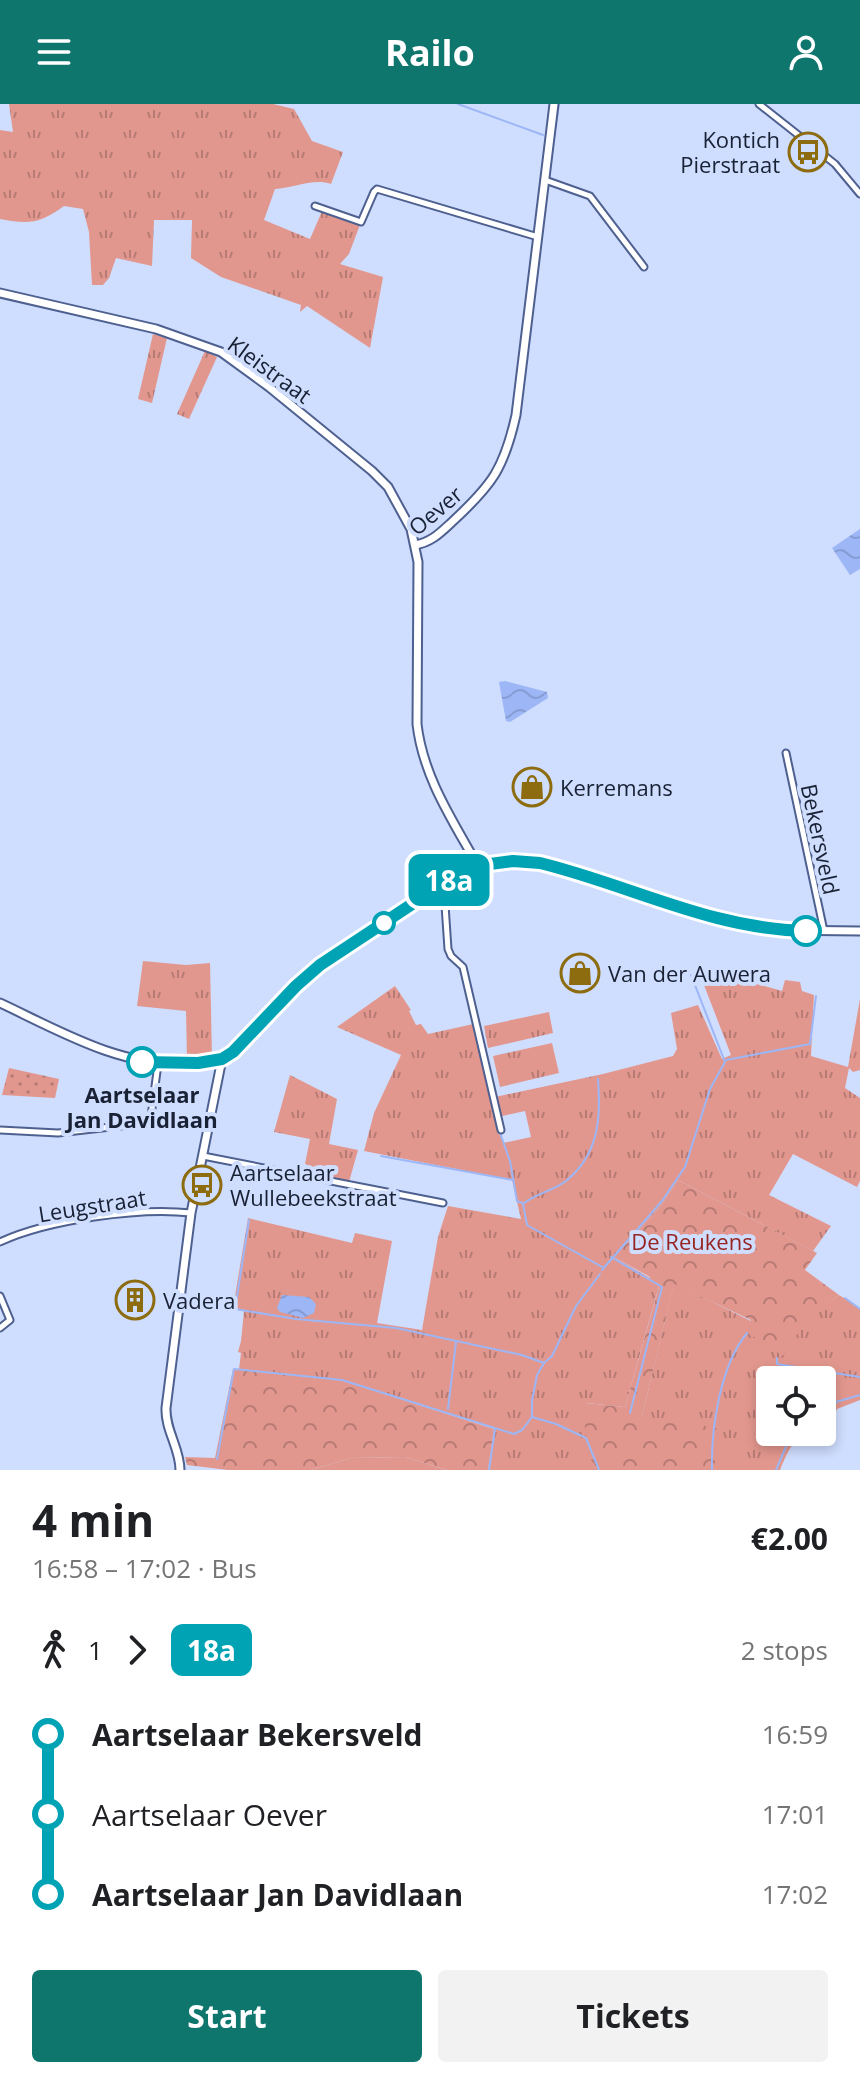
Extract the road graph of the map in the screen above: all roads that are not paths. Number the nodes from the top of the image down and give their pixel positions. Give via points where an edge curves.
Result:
1 (554, 104) edge
2 (759, 104) edge
3 (545, 180) junction
4 (858, 186) edge
5 (860, 194) edge
6 (315, 206) dead end
7 (538, 237) junction
8 (644, 267) dead end
9 (0, 293) edge
10 (415, 545) junction
11 (786, 753) dead end
12 (478, 866) junction
13 (438, 886) junction
14 (824, 931) junction
15 (860, 931) edge
16 (0, 1003) edge
17 (222, 1059) junction
18 (158, 1064) junction
19 (0, 1130) edge
20 (501, 1130) dead end
21 (203, 1156) junction
22 (443, 1203) dead end
23 (191, 1213) junction
24 (0, 1242) edge
25 (0, 1296) edge
26 (0, 1328) edge
27 (180, 1470) edge

1 - 3 street, Oever
2 - 4 street
3 - 7 street, Oever
3 - 8 street via 590,196
4 - 5 street
6 - 7 street via 361,222 377,189
7 - 10 street, Oever via 508,450 482,494 434,539
9 - 10 street, Kleistraat via 176,334 221,352 372,471 400,505
10 - 12 street, Oever via 420,747 433,783
11 - 14 street, Bekersveld
12 - 13 street
12 - 14 street via 540,863 735,924
13 - 17 street via 320,965
13 - 20 street via 448,949 463,967
14 - 15 street
16 - 18 street via 96,1048
17 - 18 street
17 - 21 street
18 - 19 street via 146,1123 58,1133
21 - 22 street
21 - 23 street
23 - 24 street, Leugstraat via 138,1211 50,1226
23 - 27 street via 166,1413
25 - 26 street via 10,1320

